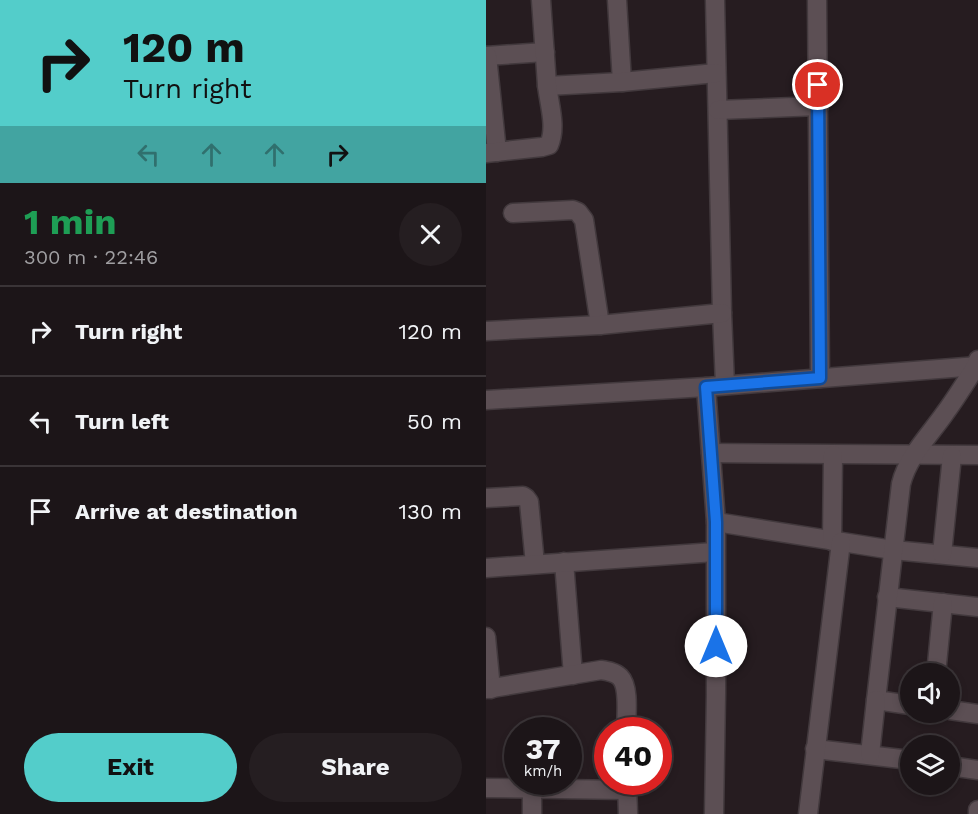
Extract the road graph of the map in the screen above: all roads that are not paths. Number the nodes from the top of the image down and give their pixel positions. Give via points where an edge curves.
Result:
1 (541, 0) edge
2 (617, 0) edge
3 (715, 0) edge
4 (817, 0) edge
5 (545, 52) junction
6 (487, 56) edge
7 (716, 73) junction
8 (622, 82) junction
9 (548, 86) junction
10 (819, 106) junction
11 (718, 110) junction
12 (492, 153) edge
13 (513, 213) dead end
14 (722, 313) junction
15 (600, 325) junction
16 (486, 331) edge
17 (977, 364) edge
18 (820, 378) junction
19 (725, 385) junction
20 (706, 387) junction
21 (486, 400) edge
22 (711, 453) junction
23 (833, 455) junction
24 (978, 455) edge
25 (913, 456) junction
26 (952, 456) junction
27 (486, 498) edge
28 (716, 522) junction
29 (836, 542) junction
30 (893, 550) junction
31 (715, 552) junction
32 (942, 554) junction
33 (978, 558) edge
34 (564, 562) junction
35 (535, 564) junction
36 (486, 568) edge
37 (887, 597) junction
38 (943, 603) junction
39 (978, 607) edge
40 (486, 637) edge
41 (937, 663) edge
42 (573, 675) junction
43 (488, 689) edge
44 (876, 700) junction
45 (900, 704) edge
46 (960, 711) edge
47 (978, 714) edge
48 (626, 717) edge
49 (815, 749) junction
50 (870, 754) junction
51 (900, 758) edge
52 (960, 767) edge
53 (978, 770) edge
54 (486, 788) edge
55 (504, 788) edge
56 (532, 795) edge
57 (627, 795) edge
58 (532, 814) edge
59 (628, 814) edge
60 (714, 814) edge
61 (808, 814) edge

1 - 5 street
2 - 8 street
3 - 7 street
4 - 10 street
5 - 6 street
5 - 9 street
6 - 12 street
7 - 8 street
7 - 11 street
8 - 9 street
9 - 12 street via 552,125 549,145
10 - 11 street
10 - 18 street
11 - 14 street
13 - 15 street via 573,210 581,216
14 - 15 street
14 - 19 street
15 - 16 street
17 - 18 street
17 - 25 street
18 - 19 street
19 - 20 street
20 - 21 street
20 - 22 street
22 - 23 street
22 - 28 street
23 - 25 street
23 - 29 street
24 - 26 street
25 - 26 street
25 - 30 street via 901,484
26 - 32 street
27 - 35 street via 523,496 529,502
28 - 29 street
28 - 31 street
29 - 30 street
29 - 49 street
30 - 32 street
30 - 37 street
31 - 34 street
31 - 60 street
32 - 33 street
34 - 35 street
34 - 42 street
35 - 36 street
37 - 38 street
37 - 44 street
38 - 39 street
38 - 41 street
40 - 43 street
42 - 43 street
42 - 48 street via 601,670 621,678 626,689
44 - 45 street
44 - 50 street
46 - 47 street
49 - 50 street
49 - 61 street
50 - 51 street
52 - 53 street
54 - 55 street
56 - 58 street
57 - 59 street

